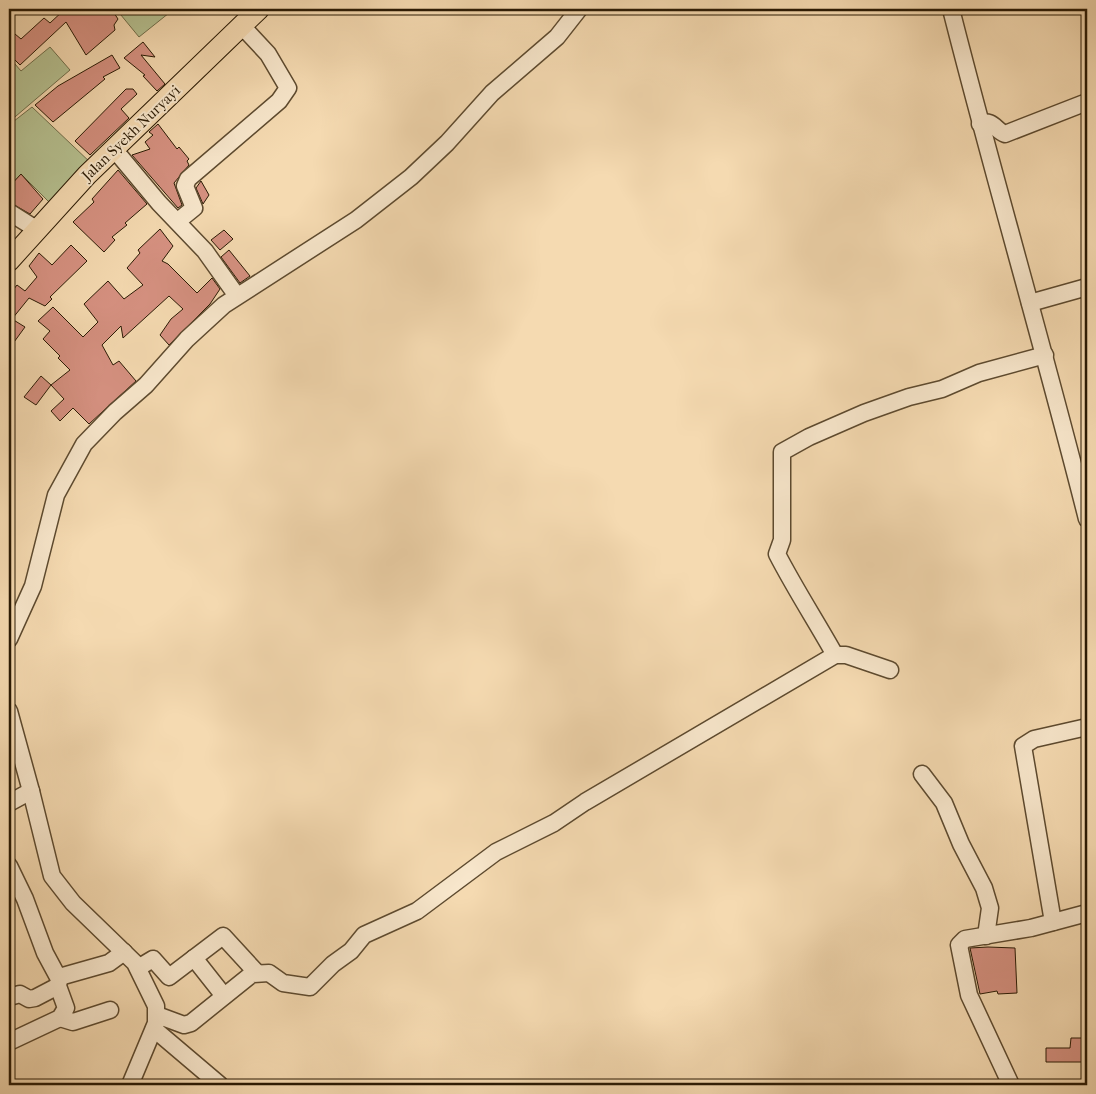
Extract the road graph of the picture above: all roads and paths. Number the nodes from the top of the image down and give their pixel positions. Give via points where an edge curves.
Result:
1 (258, 9) edge
2 (578, 9) edge
3 (951, 9) edge
4 (241, 25) junction
5 (1087, 102) edge
6 (980, 124) junction
7 (114, 150) junction
8 (9, 212) edge
9 (178, 221) junction
10 (36, 229) junction
11 (9, 261) edge
12 (1087, 287) edge
13 (235, 293) junction
14 (1030, 303) junction
15 (1045, 355) junction
16 (1087, 519) edge
17 (9, 638) edge
18 (835, 656) junction
19 (890, 670) dead end
20 (9, 711) edge
21 (1087, 727) edge
22 (922, 774) dead end
23 (22, 796) edge
24 (9, 866) edge
25 (1087, 913) edge
26 (1053, 922) junction
27 (986, 936) junction
28 (124, 952) junction
29 (194, 958) junction
30 (138, 968) junction
31 (257, 973) junction
32 (59, 983) junction
33 (224, 996) junction
34 (9, 998) edge
35 (110, 1010) dead end
36 (60, 1018) junction
37 (156, 1022) junction
38 (9, 1042) edge
39 (130, 1085) edge
40 (220, 1085) edge
41 (1012, 1085) edge

1 - 4 main road, Jalan Syekh Nuryayi
2 - 13 street via 557,37 492,93 411,177 356,220
3 - 6 street
4 - 7 main road, Jalan Syekh Nuryayi
4 - 9 street via 268,54 288,88 279,101 188,179 185,186 194,208
5 - 6 street via 1006,134 991,123 985,121
6 - 14 street
7 - 9 street
7 - 10 main road, Jalan Syekh Nuryayi
8 - 10 street
9 - 13 street via 205,251
10 - 11 main road, Jalan Syekh Nuryayi
12 - 14 street
13 - 17 street via 84,444 56,496 33,586
14 - 15 street
15 - 16 street
15 - 18 street via 909,397 810,437 782,452 782,540 777,554
18 - 19 street via 846,655
18 - 31 street via 554,823 496,852 417,911 364,936 312,986 306,988 285,983 269,973
20 - 23 street
21 - 26 street via 1034,739 1023,746
22 - 27 street via 944,803 984,888 990,908
23 - 28 street via 52,876 73,903
24 - 32 street via 26,899
25 - 26 street
26 - 27 street
27 - 41 street via 965,939 958,947 968,995
28 - 30 street
28 - 32 street via 109,963 63,976
29 - 30 street via 170,977 153,959
29 - 31 street via 224,936
29 - 33 street
30 - 37 street via 156,1006
31 - 33 street
32 - 34 street via 35,998 29,999 20,994
32 - 36 street via 66,1008
33 - 37 street via 186,1025
35 - 36 street via 73,1022
36 - 38 street
37 - 39 street
37 - 40 street

